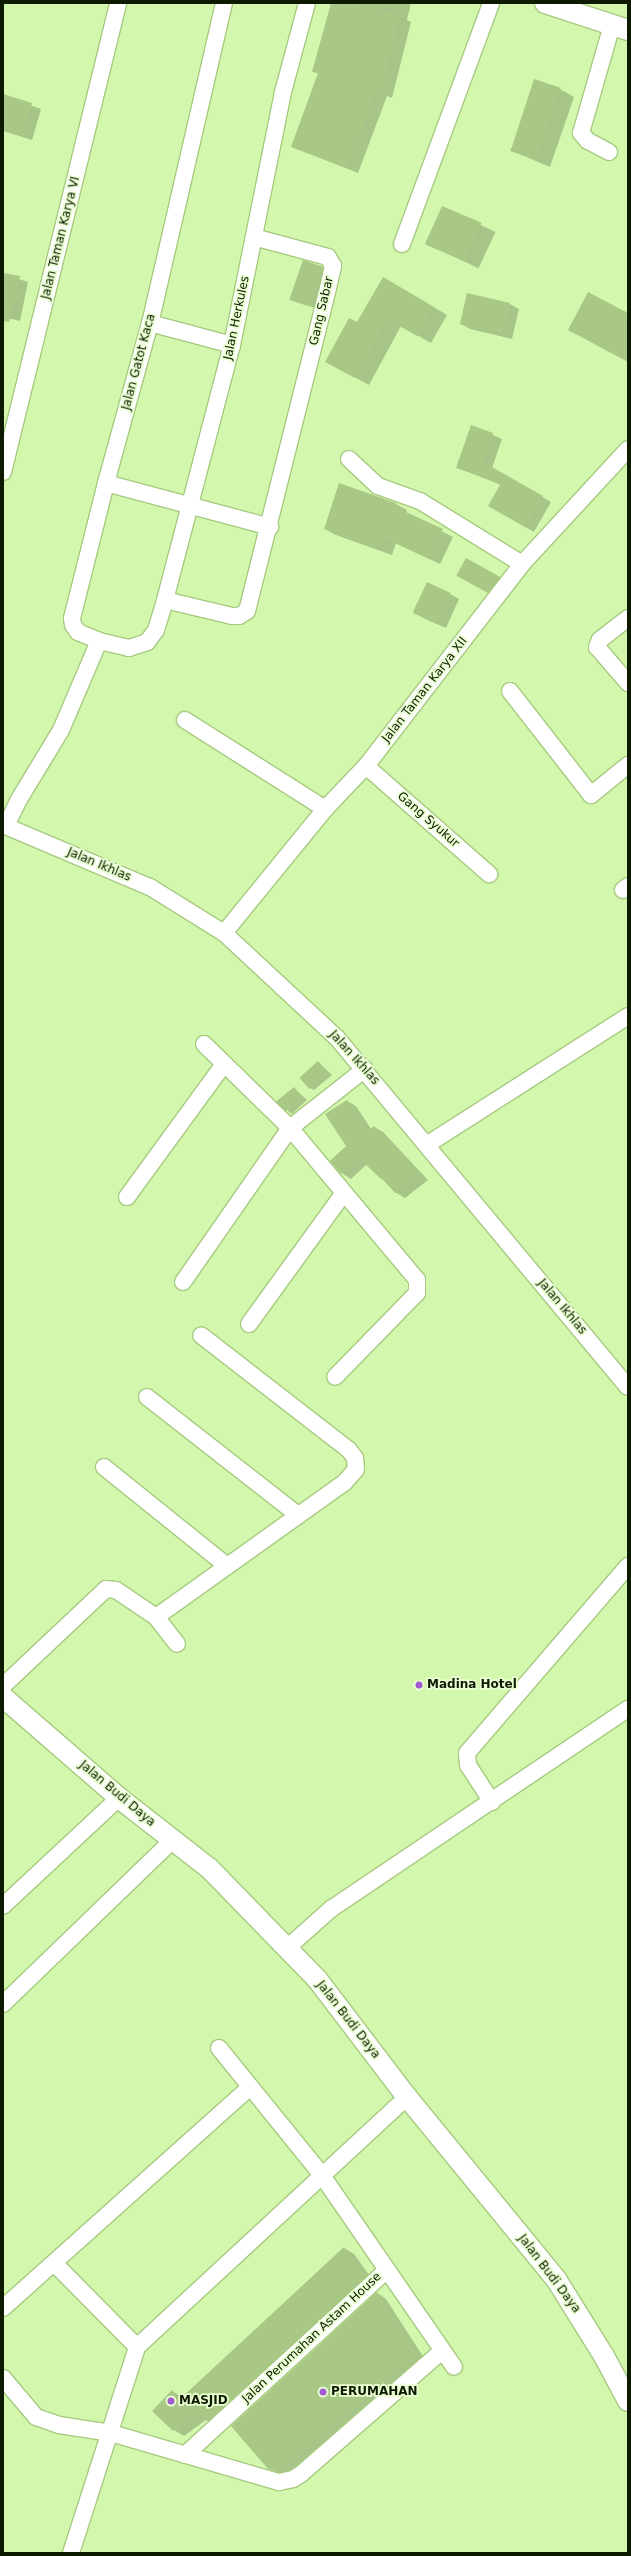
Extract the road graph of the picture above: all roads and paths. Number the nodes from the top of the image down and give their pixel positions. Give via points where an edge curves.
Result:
1 (118, 3) edge
2 (224, 3) edge
3 (307, 3) edge
4 (491, 3) edge
5 (545, 3) edge
6 (620, 28) edge
7 (609, 152) dead end
8 (254, 237) junction
9 (402, 244) dead end
10 (150, 323) junction
11 (232, 345) junction
12 (628, 449) edge
13 (349, 459) dead end
14 (3, 472) edge
15 (106, 483) junction
16 (188, 506) junction
17 (270, 527) junction
18 (522, 564) junction
19 (165, 600) junction
20 (628, 618) edge
21 (156, 630) joint
22 (99, 641) junction
23 (628, 683) edge
24 (510, 692) dead end
25 (185, 720) dead end
26 (628, 765) edge
27 (366, 766) junction
28 (325, 809) junction
29 (5, 825) edge
30 (490, 874) dead end
31 (224, 933) junction
32 (628, 1016) edge
33 (204, 1044) dead end
34 (224, 1064) junction
35 (365, 1069) junction
36 (290, 1128) junction
37 (428, 1144) junction
38 (344, 1193) junction
39 (127, 1197) dead end
40 (183, 1282) dead end
41 (249, 1324) dead end
42 (201, 1335) dead end
43 (335, 1377) dead end
44 (628, 1387) edge
45 (147, 1397) dead end
46 (104, 1467) dead end
47 (298, 1515) junction
48 (228, 1566) junction
49 (628, 1566) edge
50 (156, 1617) junction
51 (177, 1644) dead end
52 (3, 1686) edge
53 (3, 1697) edge
54 (628, 1709) edge
55 (119, 1798) junction
56 (492, 1802) junction
57 (173, 1840) junction
58 (3, 1906) edge
59 (287, 1948) junction
60 (3, 2004) edge
61 (219, 2048) dead end
62 (250, 2087) junction
63 (407, 2096) junction
64 (321, 2174) junction
65 (54, 2263) junction
66 (387, 2270) junction
67 (3, 2308) edge
68 (137, 2347) junction
69 (442, 2351) junction
70 (454, 2367) dead end
71 (3, 2378) edge
72 (628, 2401) edge
73 (111, 2433) junction
74 (185, 2455) junction
75 (71, 2553) edge

1 - 14 street, Jalan Taman Karya VI
2 - 10 street, Jalan Gatot Kaca
3 - 8 street, Jalan Herkules via 283,92
4 - 9 street
5 - 6 street
6 - 7 street via 581,133 588,141
8 - 11 street, Jalan Herkules
8 - 17 street, Gang Sabar via 308,250 332,261 328,288
10 - 11 street
10 - 15 street, Jalan Gatot Kaca
11 - 16 street, Jalan Herkules
12 - 18 street, Jalan Taman Karya XII
13 - 18 street via 378,486 420,501
15 - 16 street
15 - 22 street, Jalan Gatot Kaca via 72,618 78,632
16 - 17 street
16 - 19 street, Jalan Herkules
17 - 19 street via 247,611 243,615 232,616
18 - 27 street, Jalan Taman Karya XII
19 - 21 street, Jalan Herkules
20 - 23 street via 600,640 597,647
21 - 22 street, Jalan Gatot Kaca via 147,642 129,648
22 - 29 street via 61,730
24 - 26 street via 591,795
25 - 28 street
27 - 28 street, Jalan Taman Karya XII
27 - 30 street, Gang Syukur
28 - 31 street, Jalan Taman Karya XII
29 - 31 street, Jalan Ikhlas via 150,887
31 - 35 street, Jalan Ikhlas via 338,1038
32 - 37 street
33 - 34 street
34 - 36 street
34 - 39 street
35 - 36 street
35 - 37 street, Jalan Ikhlas
36 - 38 street
36 - 40 street
37 - 44 street, Jalan Ikhlas
38 - 41 street
38 - 43 street via 417,1280 418,1289
42 - 47 street via 355,1458 356,1469 353,1475
45 - 47 street
46 - 48 street
47 - 48 street
48 - 50 street
49 - 56 street via 467,1753 468,1765
50 - 51 street
50 - 52 street via 116,1590 106,1589
53 - 55 street, Jalan Budi Daya
54 - 56 street
55 - 57 street, Jalan Budi Daya
55 - 58 street
56 - 59 street via 331,1909
57 - 59 street, Jalan Budi Daya via 209,1868
57 - 60 street
59 - 63 street, Jalan Budi Daya via 317,1980
61 - 62 street, Jalan Perumahan Astam House
62 - 64 street, Jalan Perumahan Astam House
62 - 65 street
63 - 64 street
63 - 72 street, Jalan Budi Daya via 560,2284
64 - 66 street, Jalan Perumahan Astam House
64 - 68 street
65 - 67 street
65 - 68 street
66 - 69 street, Jalan Perumahan Astam House
66 - 74 street, Jalan Perumahan Astam House
68 - 73 street
69 - 70 street, Jalan Perumahan Astam House
69 - 74 street via 293,2479 270,2481
71 - 73 street via 36,2417 59,2425
73 - 74 street
73 - 75 street

